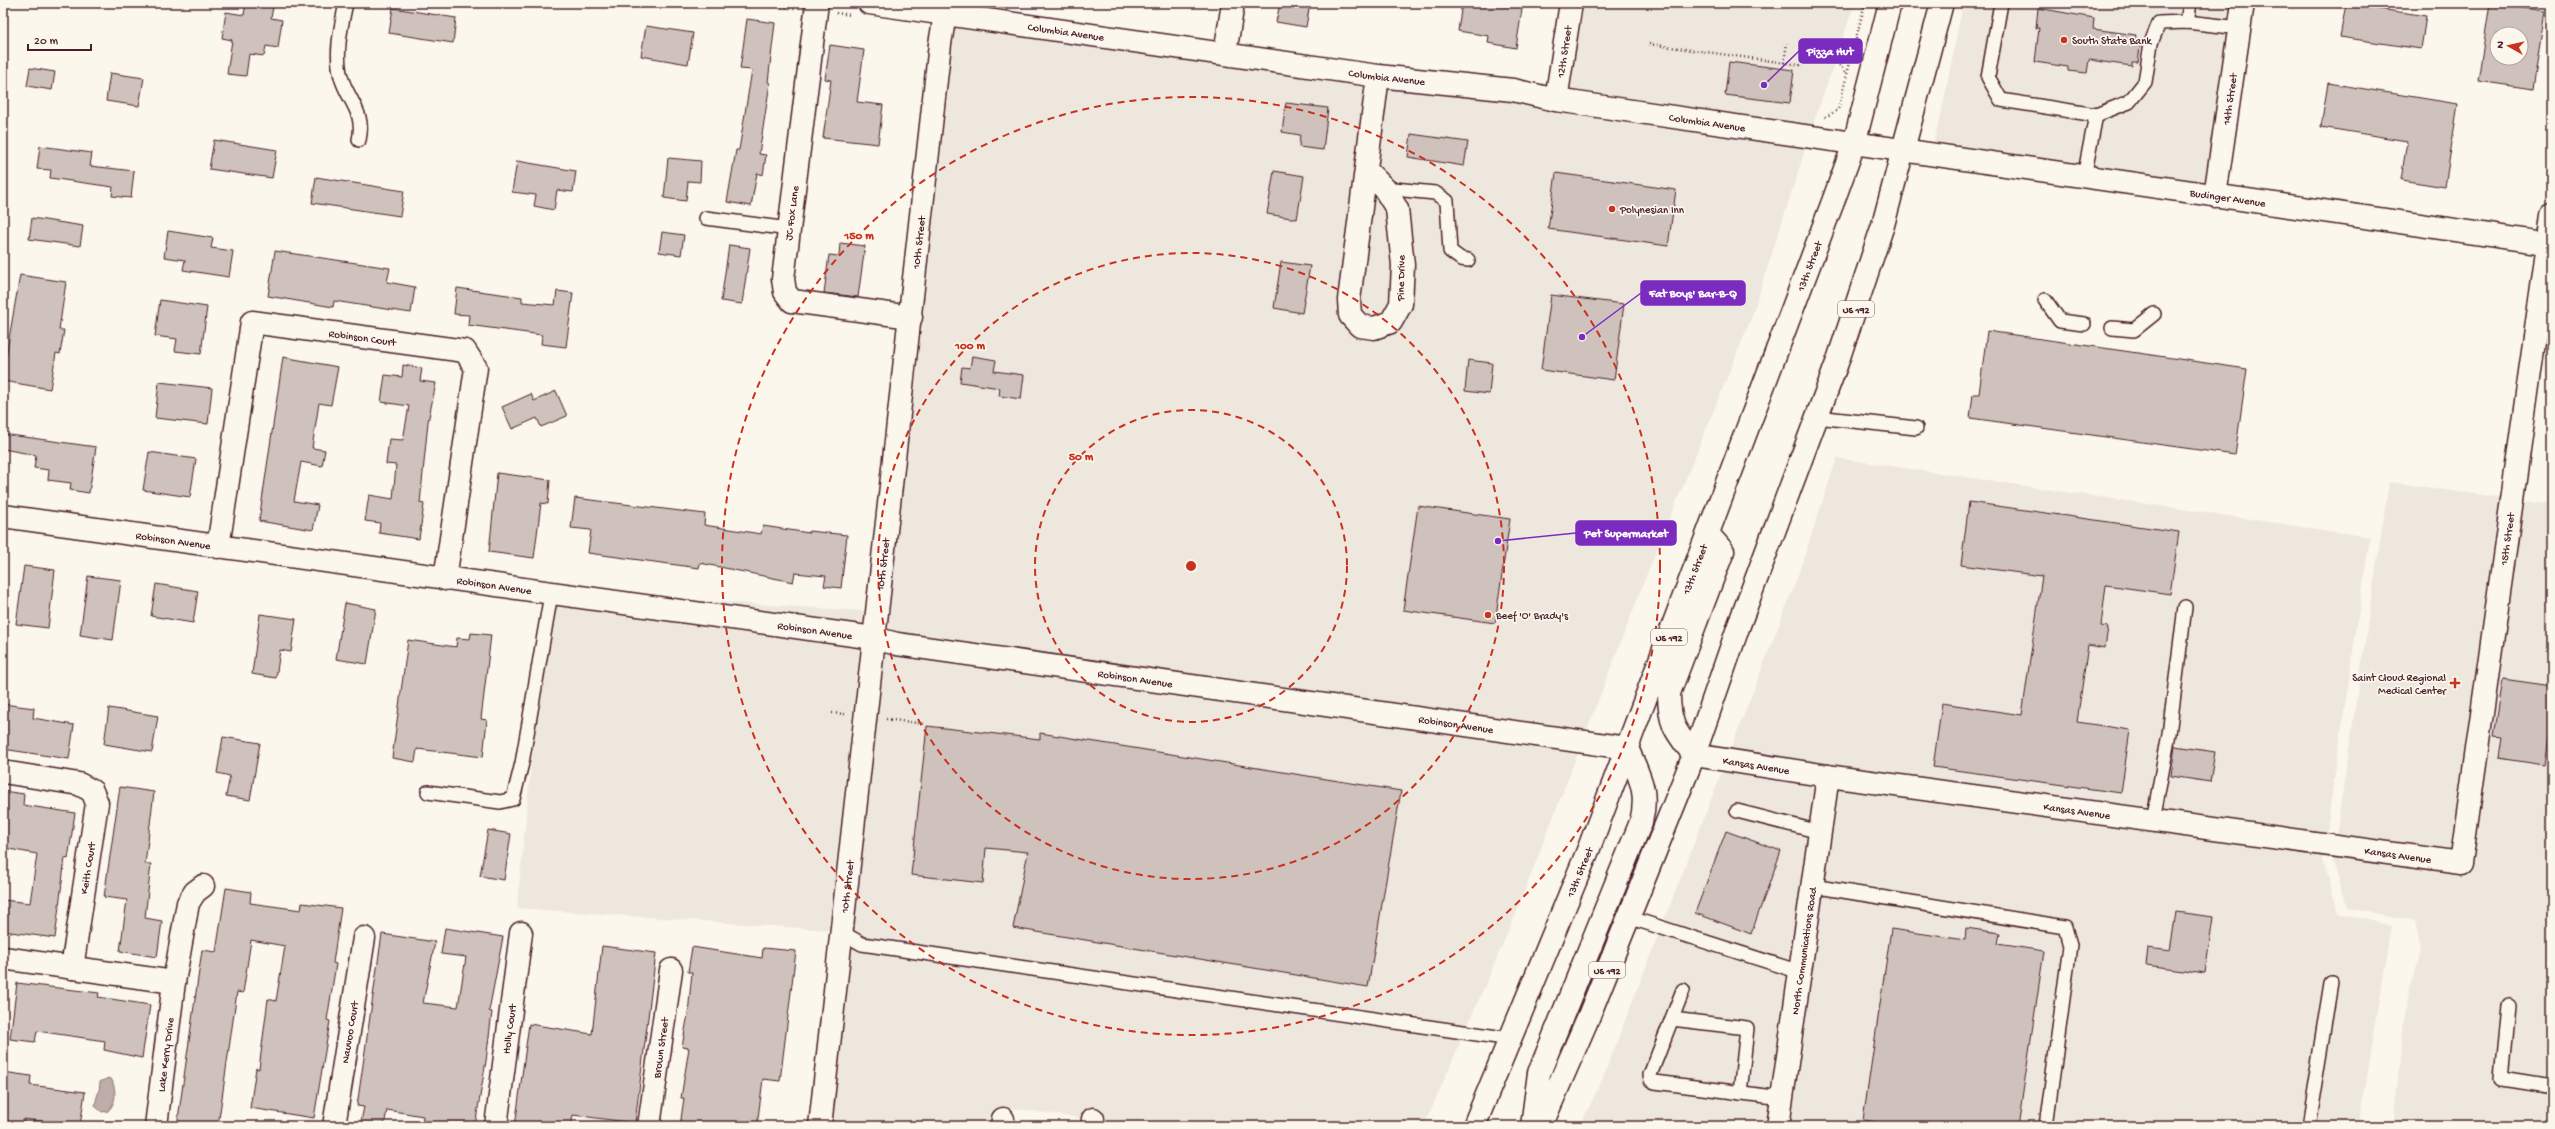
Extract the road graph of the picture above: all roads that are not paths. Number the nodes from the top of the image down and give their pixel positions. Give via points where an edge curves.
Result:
1 (346, 3) edge
2 (817, 3) edge
3 (869, 3) edge
4 (1233, 3) edge
5 (1571, 3) edge
6 (1890, 3) edge
7 (1942, 3) edge
8 (2001, 3) edge
9 (2190, 3) edge
10 (2243, 3) edge
11 (946, 9) edge
12 (2187, 22) junction
13 (2240, 28) junction
14 (1225, 54) junction
15 (1378, 76) junction
16 (1556, 100) junction
17 (2096, 115) junction
18 (359, 140) dead end
19 (1854, 144) junction
20 (1904, 150) junction
21 (1366, 170) junction
22 (2084, 176) junction
23 (1384, 188) junction
24 (2215, 196) junction
25 (2552, 215) edge
26 (706, 218) dead end
27 (790, 229) junction
28 (2550, 244) edge
29 (1468, 260) dead end
30 (2045, 300) dead end
31 (2154, 314) dead end
32 (911, 317) junction
33 (2084, 324) dead end
34 (2112, 328) dead end
35 (1817, 417) junction
36 (1916, 428) dead end
37 (3, 516) edge
38 (1708, 534) junction
39 (218, 547) junction
40 (445, 579) junction
41 (551, 594) junction
42 (2184, 607) dead end
43 (874, 638) junction
44 (1627, 748) junction
45 (1694, 755) junction
46 (3, 772) edge
47 (1828, 776) junction
48 (428, 792) dead end
49 (1737, 810) dead end
50 (2153, 821) junction
51 (1820, 832) junction
52 (2461, 863) joint
53 (203, 886) dead end
54 (1812, 886) junction
55 (1628, 917) junction
56 (842, 932) junction
57 (521, 933) dead end
58 (364, 938) dead end
59 (3, 958) edge
60 (72, 968) junction
61 (671, 970) dead end
62 (1800, 972) junction
63 (174, 982) junction
64 (2331, 982) dead end
65 (1683, 990) dead end
66 (2509, 1006) dead end
67 (1672, 1019) junction
68 (1511, 1039) junction
69 (2552, 1086) edge
70 (1740, 1093) junction
71 (1782, 1098) junction
72 (156, 1126) edge
73 (334, 1126) edge
74 (496, 1126) edge
75 (649, 1126) edge
76 (820, 1126) edge
77 (1474, 1126) edge
78 (1532, 1126) edge
79 (1540, 1126) edge
80 (1778, 1126) edge
81 (2046, 1126) edge
82 (2308, 1126) edge

1 - 18 lane via 340,39 340,67 342,79 361,122
2 - 27 main road, JC Fox Lane
3 - 11 main road, Columbia Avenue
4 - 14 main road
5 - 16 main road, 12th Street
6 - 19 main road, 13th Street / US 192
7 - 20 main road, US 192
8 - 17 lane via 1988,77 2001,100
9 - 12 lane
10 - 13 main road, 14th Street
11 - 14 main road, Columbia Avenue
11 - 32 main road, 10th Street via 940,44
12 - 13 lane
12 - 17 lane via 2159,23 2152,43 2145,82 2128,102
13 - 24 main road, 14th Street
14 - 15 main road, Columbia Avenue
15 - 16 main road, Columbia Avenue via 1513,90
15 - 21 main road, Pine Drive
16 - 19 main road, Columbia Avenue
17 - 22 lane
19 - 20 main road, Columbia Avenue
19 - 38 main road, 13th Street / US 192
20 - 22 main road, Budinger Avenue
20 - 35 main road, US 192 via 1862,293
21 - 23 main road, Pine Drive
21 - 23 main road, Pine Drive via 1349,300 1350,315 1360,326 1374,328 1391,322 1401,304 1403,264 1397,208
22 - 24 main road, Budinger Avenue
23 - 29 lane via 1435,193 1447,201 1450,251 1461,259
24 - 28 main road, Budinger Avenue
25 - 28 main road, 15th Street
26 - 27 lane
27 - 32 main road, JC Fox Lane via 783,279 785,292 792,301
28 - 52 main road, 15th Street
30 - 33 lane via 2060,321
31 - 34 lane via 2134,330
32 - 43 main road, 10th Street
35 - 36 lane
35 - 45 main road, US 192 via 1739,625
37 - 39 main road, Robinson Avenue
38 - 44 main road, 13th Street / US 192
38 - 45 main road via 1723,550 1670,693 1670,712 1674,730
39 - 40 main road, Robinson Avenue
39 - 40 main road, Robinson Court via 252,322 465,351 476,368
40 - 41 main road, Robinson Avenue
41 - 43 main road, Robinson Avenue
41 - 48 lane via 514,799 500,802
42 - 50 lane via 2169,734
43 - 44 main road, Robinson Avenue via 897,644
43 - 56 main road, 10th Street
44 - 68 main road, 13th Street / US 192
44 - 78 main road via 1644,789 1646,804 1641,822 1539,1073
45 - 47 main road, Kansas Avenue
45 - 55 main road, US 192
46 - 60 main road, Keith Court via 79,784 92,791 97,803
47 - 50 main road, Kansas Avenue
47 - 51 main road, North Communications Road
49 - 51 lane
50 - 52 main road, Kansas Avenue
51 - 54 main road, North Communications Road
53 - 63 main road, Lake Kerry Drive via 195,892 188,903
54 - 62 main road, North Communications Road
54 - 81 lane via 2065,927 2070,946
55 - 62 lane
55 - 79 main road, US 192 via 1588,1018
56 - 68 lane via 862,944
56 - 76 main road, 10th Street
57 - 74 main road, Holly Court
58 - 73 main road, Nauvoo Court
59 - 60 main road
60 - 63 main road
61 - 75 main road, Brown Street
62 - 71 main road, North Communications Road
63 - 72 main road, Lake Kerry Drive
64 - 82 lane
65 - 67 lane
66 - 69 lane via 2502,1078
67 - 70 lane via 1747,1028
67 - 70 lane via 1650,1075 1651,1080
68 - 77 main road, 13th Street / US 192
70 - 71 lane
71 - 80 main road, North Communications Road

